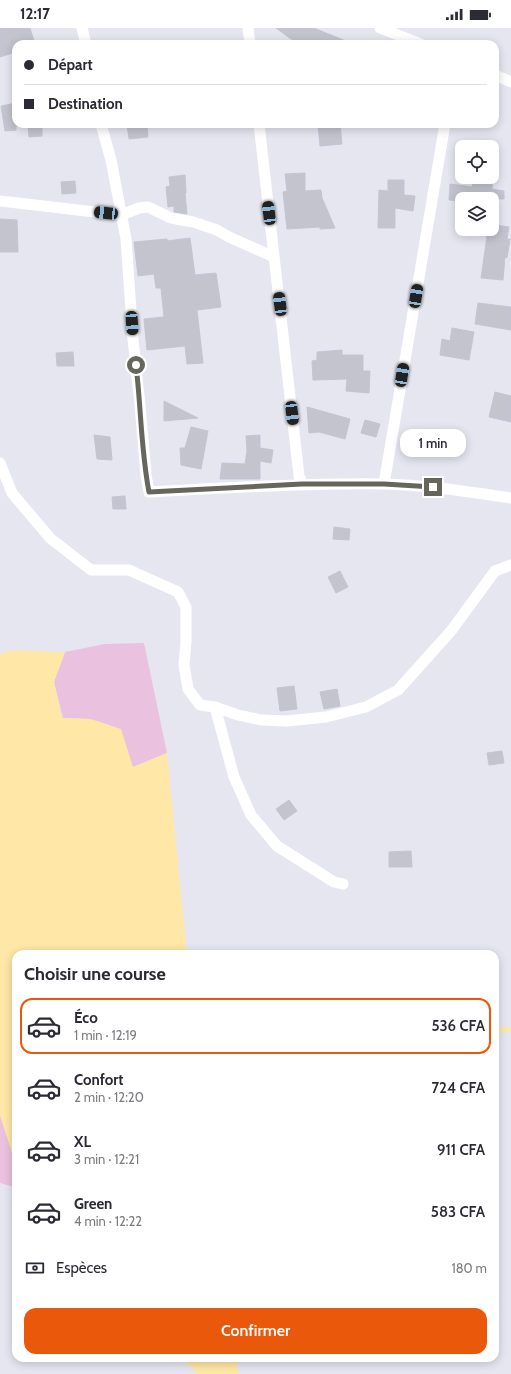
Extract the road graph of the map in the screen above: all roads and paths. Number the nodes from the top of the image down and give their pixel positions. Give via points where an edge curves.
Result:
1 (82, 28) edge
2 (248, 28) edge
3 (380, 28) edge
4 (85, 40) edge
5 (250, 40) edge
6 (411, 40) edge
7 (499, 77) edge
8 (511, 82) edge
9 (103, 128) edge
10 (259, 128) edge
11 (444, 128) edge
12 (0, 201) edge
13 (121, 215) junction
14 (274, 257) junction
15 (0, 463) edge
16 (302, 484) junction
17 (384, 484) junction
18 (511, 499) edge
19 (511, 565) edge
20 (215, 707) junction
21 (343, 884) dead end

1 - 4 street
2 - 5 street
3 - 6 street
7 - 8 street
9 - 13 street
10 - 14 street
11 - 17 street
12 - 13 street
13 - 14 street via 148,207 171,218 217,230
13 - 16 street via 126,239 132,339 149,492
14 - 16 street
15 - 20 street via 12,493 50,538 91,570 129,570 178,592 186,607 184,665 188,689 200,705
16 - 17 street
17 - 18 street via 433,487
19 - 20 street via 495,571 451,630 398,690 366,707 326,717 287,721 261,720
20 - 21 street via 234,777 251,815 277,846 334,882

